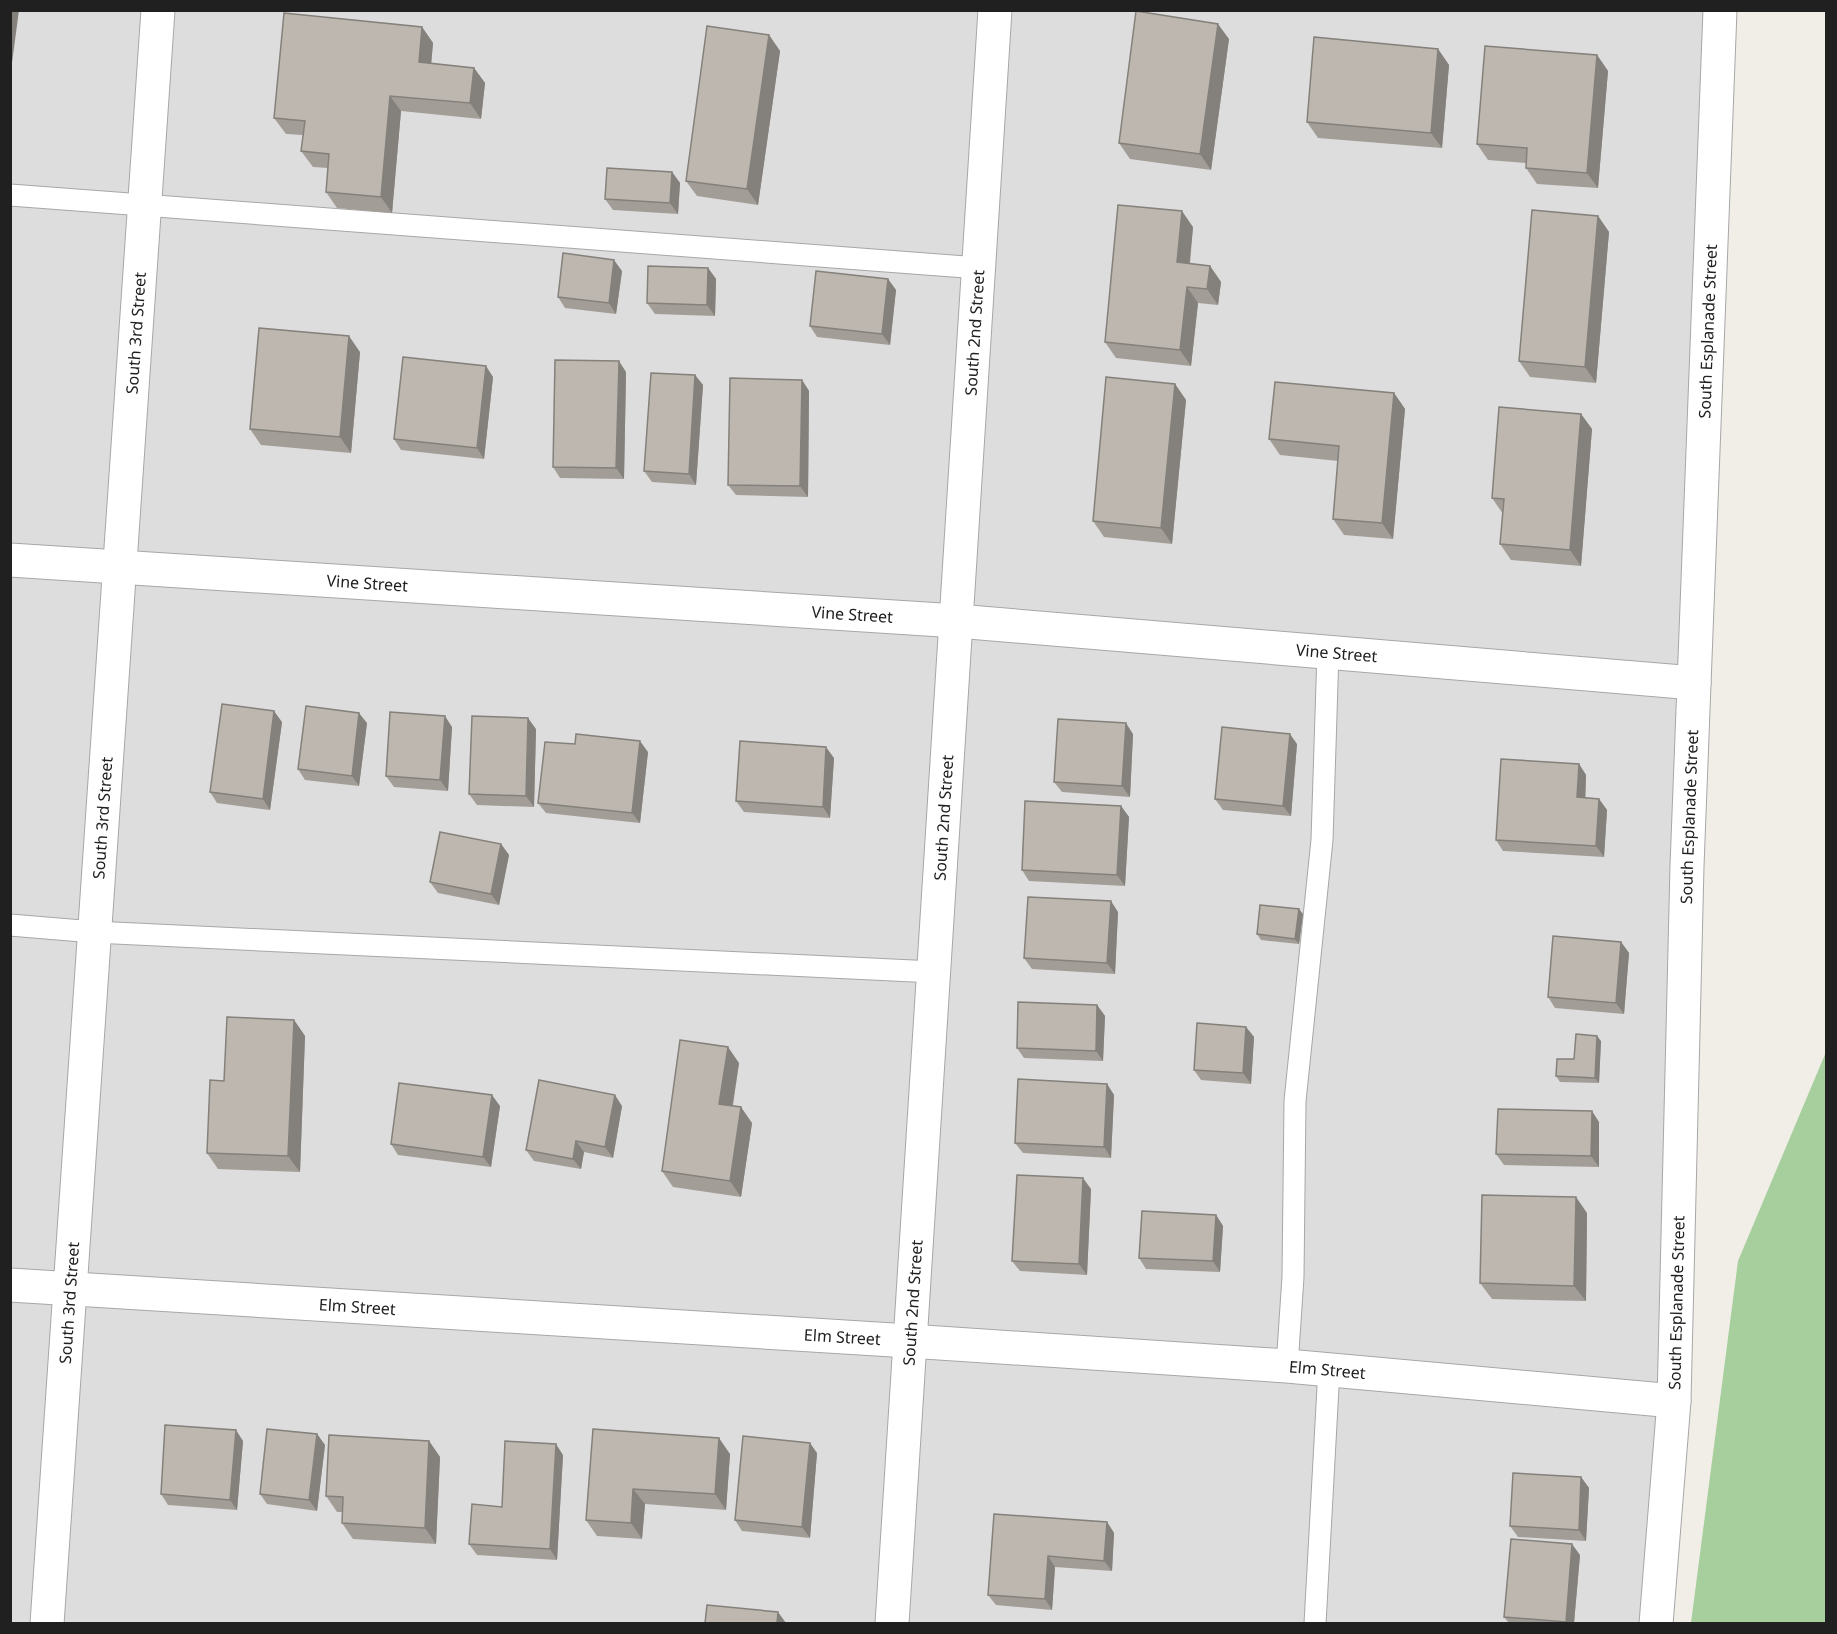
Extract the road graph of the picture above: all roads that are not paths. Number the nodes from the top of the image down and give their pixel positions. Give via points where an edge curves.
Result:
1 (158, 10) edge
2 (995, 10) edge
3 (1720, 10) edge
4 (10, 195) edge
5 (144, 206) junction
6 (980, 268) junction
7 (10, 560) edge
8 (118, 566) junction
9 (957, 621) junction
10 (1328, 652) junction
11 (1694, 683) junction
12 (10, 925) edge
13 (94, 932) junction
14 (934, 972) junction
15 (10, 1285) edge
16 (69, 1290) junction
17 (909, 1341) junction
18 (1287, 1366) junction
19 (1329, 1370) junction
20 (1674, 1401) junction
21 (47, 1623) edge
22 (892, 1623) edge
23 (1315, 1623) edge
24 (1656, 1623) edge

1 - 5 street, South 3rd Street
2 - 6 street, South 2nd Street
3 - 11 street, South Esplanade Street
4 - 5 lane
5 - 6 lane
5 - 8 street, South 3rd Street
6 - 9 street, South 2nd Street
7 - 8 street, Vine Street
8 - 9 street, Vine Street
8 - 13 street, South 3rd Street
9 - 10 street, Vine Street
9 - 14 street, South 2nd Street
10 - 11 street, Vine Street
10 - 18 lane via 1322,840 1295,1101 1293,1276
11 - 20 street, South Esplanade Street
12 - 13 lane
13 - 14 lane
13 - 16 street, South 3rd Street
14 - 17 street, South 2nd Street
15 - 16 street, Elm Street
16 - 17 street, Elm Street
16 - 21 street, South 3rd Street
17 - 18 street, Elm Street
17 - 22 street, South 2nd Street
18 - 19 street, Elm Street
19 - 20 street, Elm Street
19 - 23 lane
20 - 24 street, South Esplanade Street

